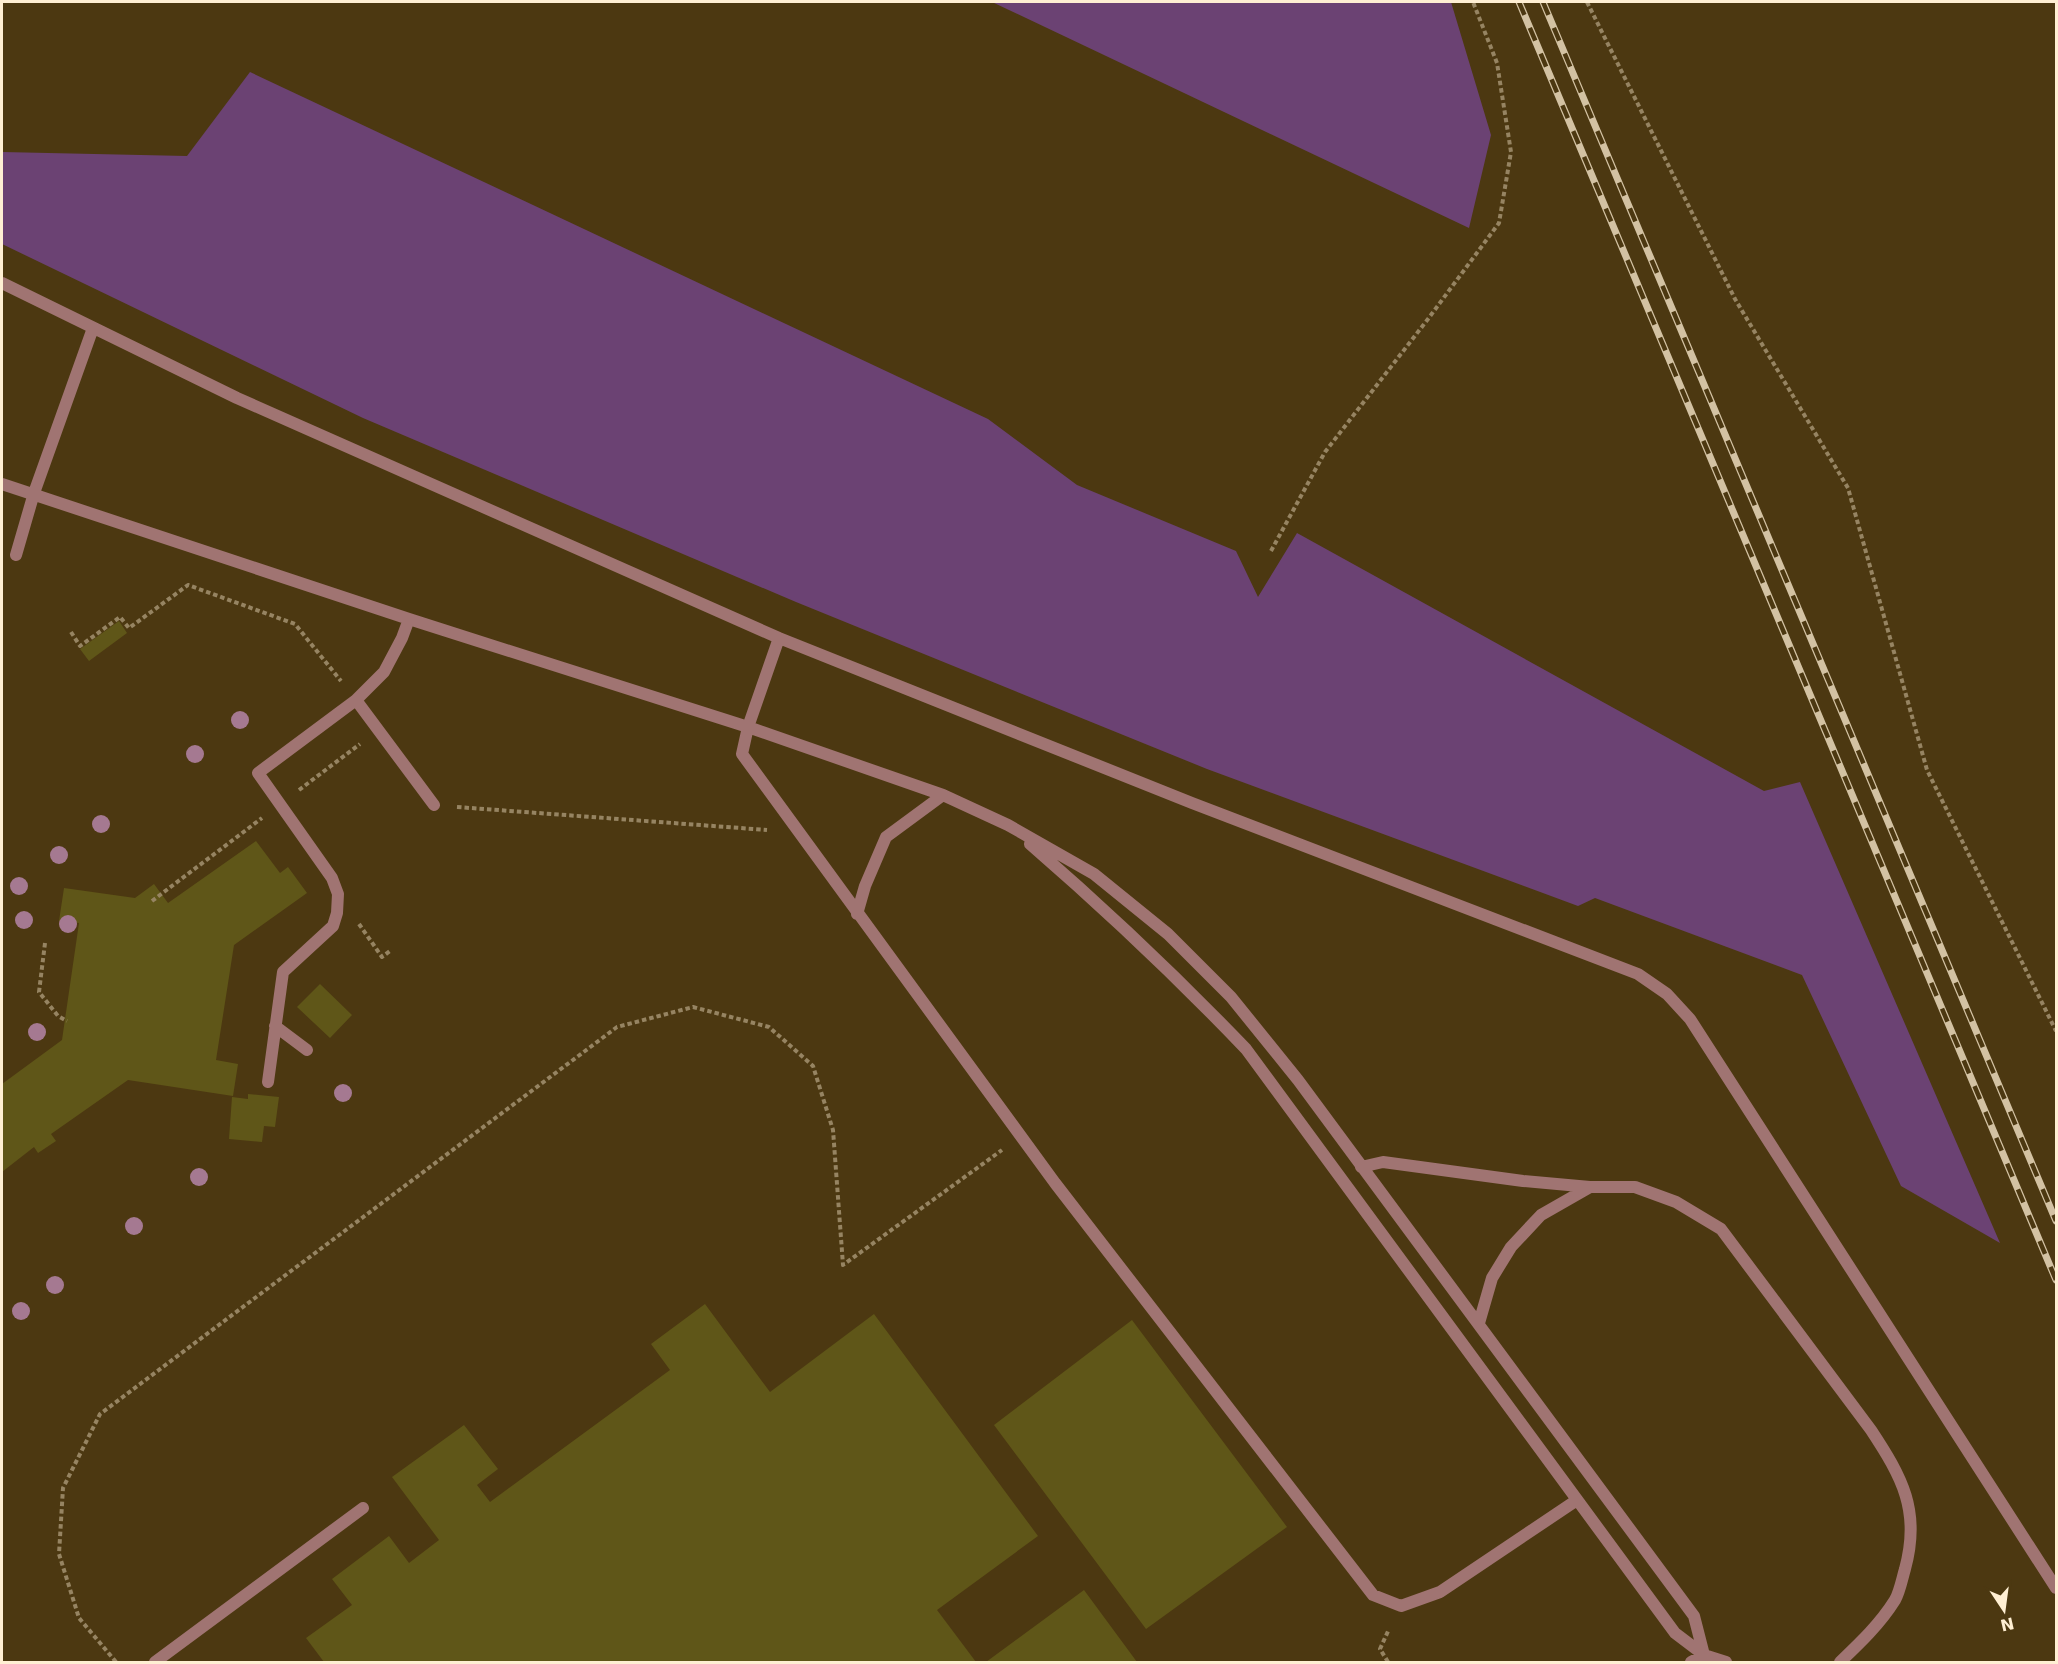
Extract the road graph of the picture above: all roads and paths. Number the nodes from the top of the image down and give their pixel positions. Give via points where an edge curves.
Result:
1 (1473, 2) edge
2 (1587, 2) edge
3 (2, 283) edge
4 (93, 328) junction
5 (2, 484) edge
6 (34, 494) junction
7 (1271, 550) dead end
8 (16, 555) dead end
9 (409, 619) junction
10 (71, 632) dead end
11 (779, 638) junction
12 (356, 700) junction
13 (748, 727) junction
14 (943, 795) junction
15 (434, 805) joint
16 (1008, 825) junction
17 (797, 832) junction
18 (338, 894) junction
19 (857, 914) junction
20 (45, 943) dead end
21 (390, 951) dead end
22 (67, 1021) dead end
23 (275, 1026) junction
24 (2056, 1031) edge
25 (307, 1050) dead end
26 (268, 1082) dead end
27 (1020, 1137) junction
28 (1361, 1167) junction
29 (1590, 1187) junction
30 (1479, 1323) junction
31 (1577, 1500) junction
32 (363, 1508) dead end
33 (2056, 1588) edge
34 (1401, 1606) junction
35 (1707, 1659) edge
36 (116, 1662) edge
37 (155, 1662) edge
38 (1388, 1662) edge
39 (1691, 1662) edge
40 (1726, 1662) edge
41 (1840, 1662) edge

1 - 7 path via 1497,63 1511,152 1499,223 1325,452
2 - 24 path via 1735,299 1848,488 1926,770
3 - 4 lane
4 - 6 lane
4 - 11 lane via 237,398
5 - 6 lane
6 - 8 lane
6 - 9 lane
9 - 12 lane via 384,672
9 - 13 lane
10 - 12 path via 80,646 120,616 129,628 189,585 295,624
11 - 13 lane
11 - 33 lane via 1638,975 1667,994 1690,1019
12 - 15 lane
12 - 18 lane via 258,773 332,878
13 - 14 lane
13 - 17 lane via 742,754
14 - 16 lane
14 - 19 lane via 886,837
15 - 17 path
16 - 28 lane via 1094,874 1168,934 1231,997
16 - 31 lane via 1108,912 1246,1049
17 - 19 lane
18 - 21 path via 382,957
18 - 23 lane via 333,926 283,972
19 - 27 lane
20 - 22 path via 39,992 58,1016
23 - 25 lane
23 - 26 lane
27 - 34 lane via 1373,1595
27 - 36 path via 843,1265 833,1130 813,1066 769,1027 693,1007 617,1027 100,1414 63,1488 59,1554 79,1618
28 - 29 lane via 1383,1162
28 - 30 lane
29 - 30 lane via 1540,1215 1511,1247 1492,1278
29 - 41 lane via 1635,1187 1676,1202 1721,1228 1894,1465 1909,1502 1910,1537 1897,1598 1875,1628
30 - 35 lane via 1694,1616
31 - 34 lane via 1440,1592
31 - 35 lane via 1675,1633
32 - 37 lane
34 - 38 path via 1380,1650
35 - 39 lane
35 - 40 lane

